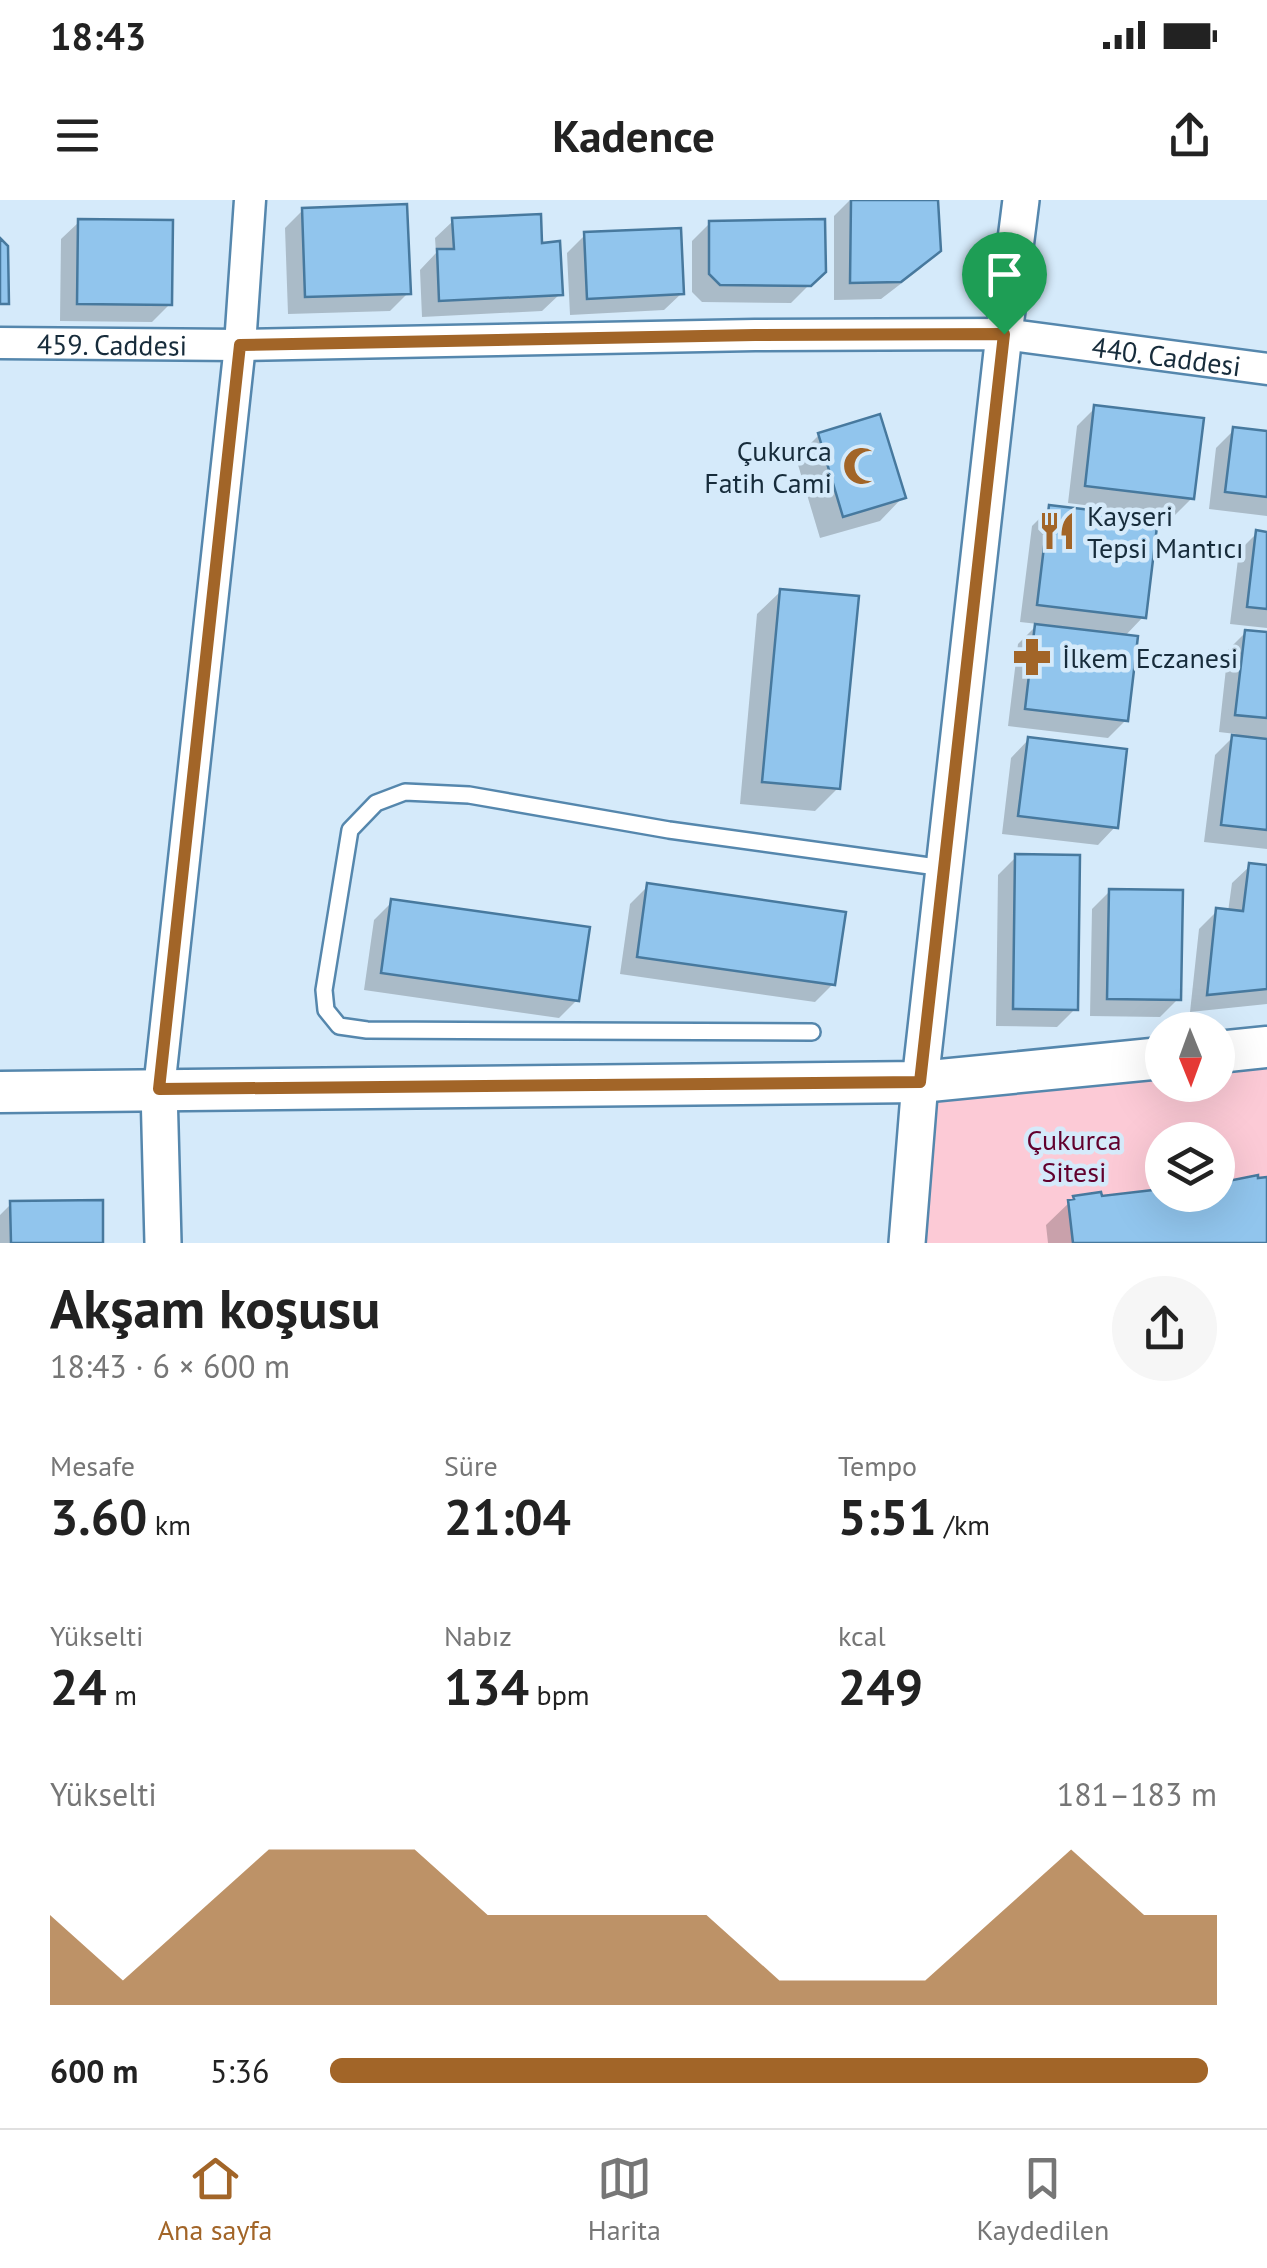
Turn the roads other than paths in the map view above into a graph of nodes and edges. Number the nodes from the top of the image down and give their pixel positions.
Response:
1 (250, 200) edge
2 (1021, 200) edge
3 (1004, 334) junction
4 (0, 343) edge
5 (240, 345) junction
6 (1267, 368) edge
7 (944, 868) junction
8 (812, 1032) dead end
9 (1267, 1047) edge
10 (1235, 1050) edge
11 (1145, 1060) edge
12 (920, 1082) junction
13 (159, 1089) junction
14 (0, 1092) edge
15 (163, 1243) edge
16 (907, 1243) edge

1 - 5 street
2 - 3 street
3 - 5 street, 459. Caddesi
3 - 6 street, 440. Caddesi
3 - 7 street
4 - 5 street, 459. Caddesi
5 - 13 street
7 - 8 lane
7 - 12 street
9 - 10 main road
11 - 12 main road
12 - 13 main road
12 - 16 street
13 - 14 main road
13 - 15 street

